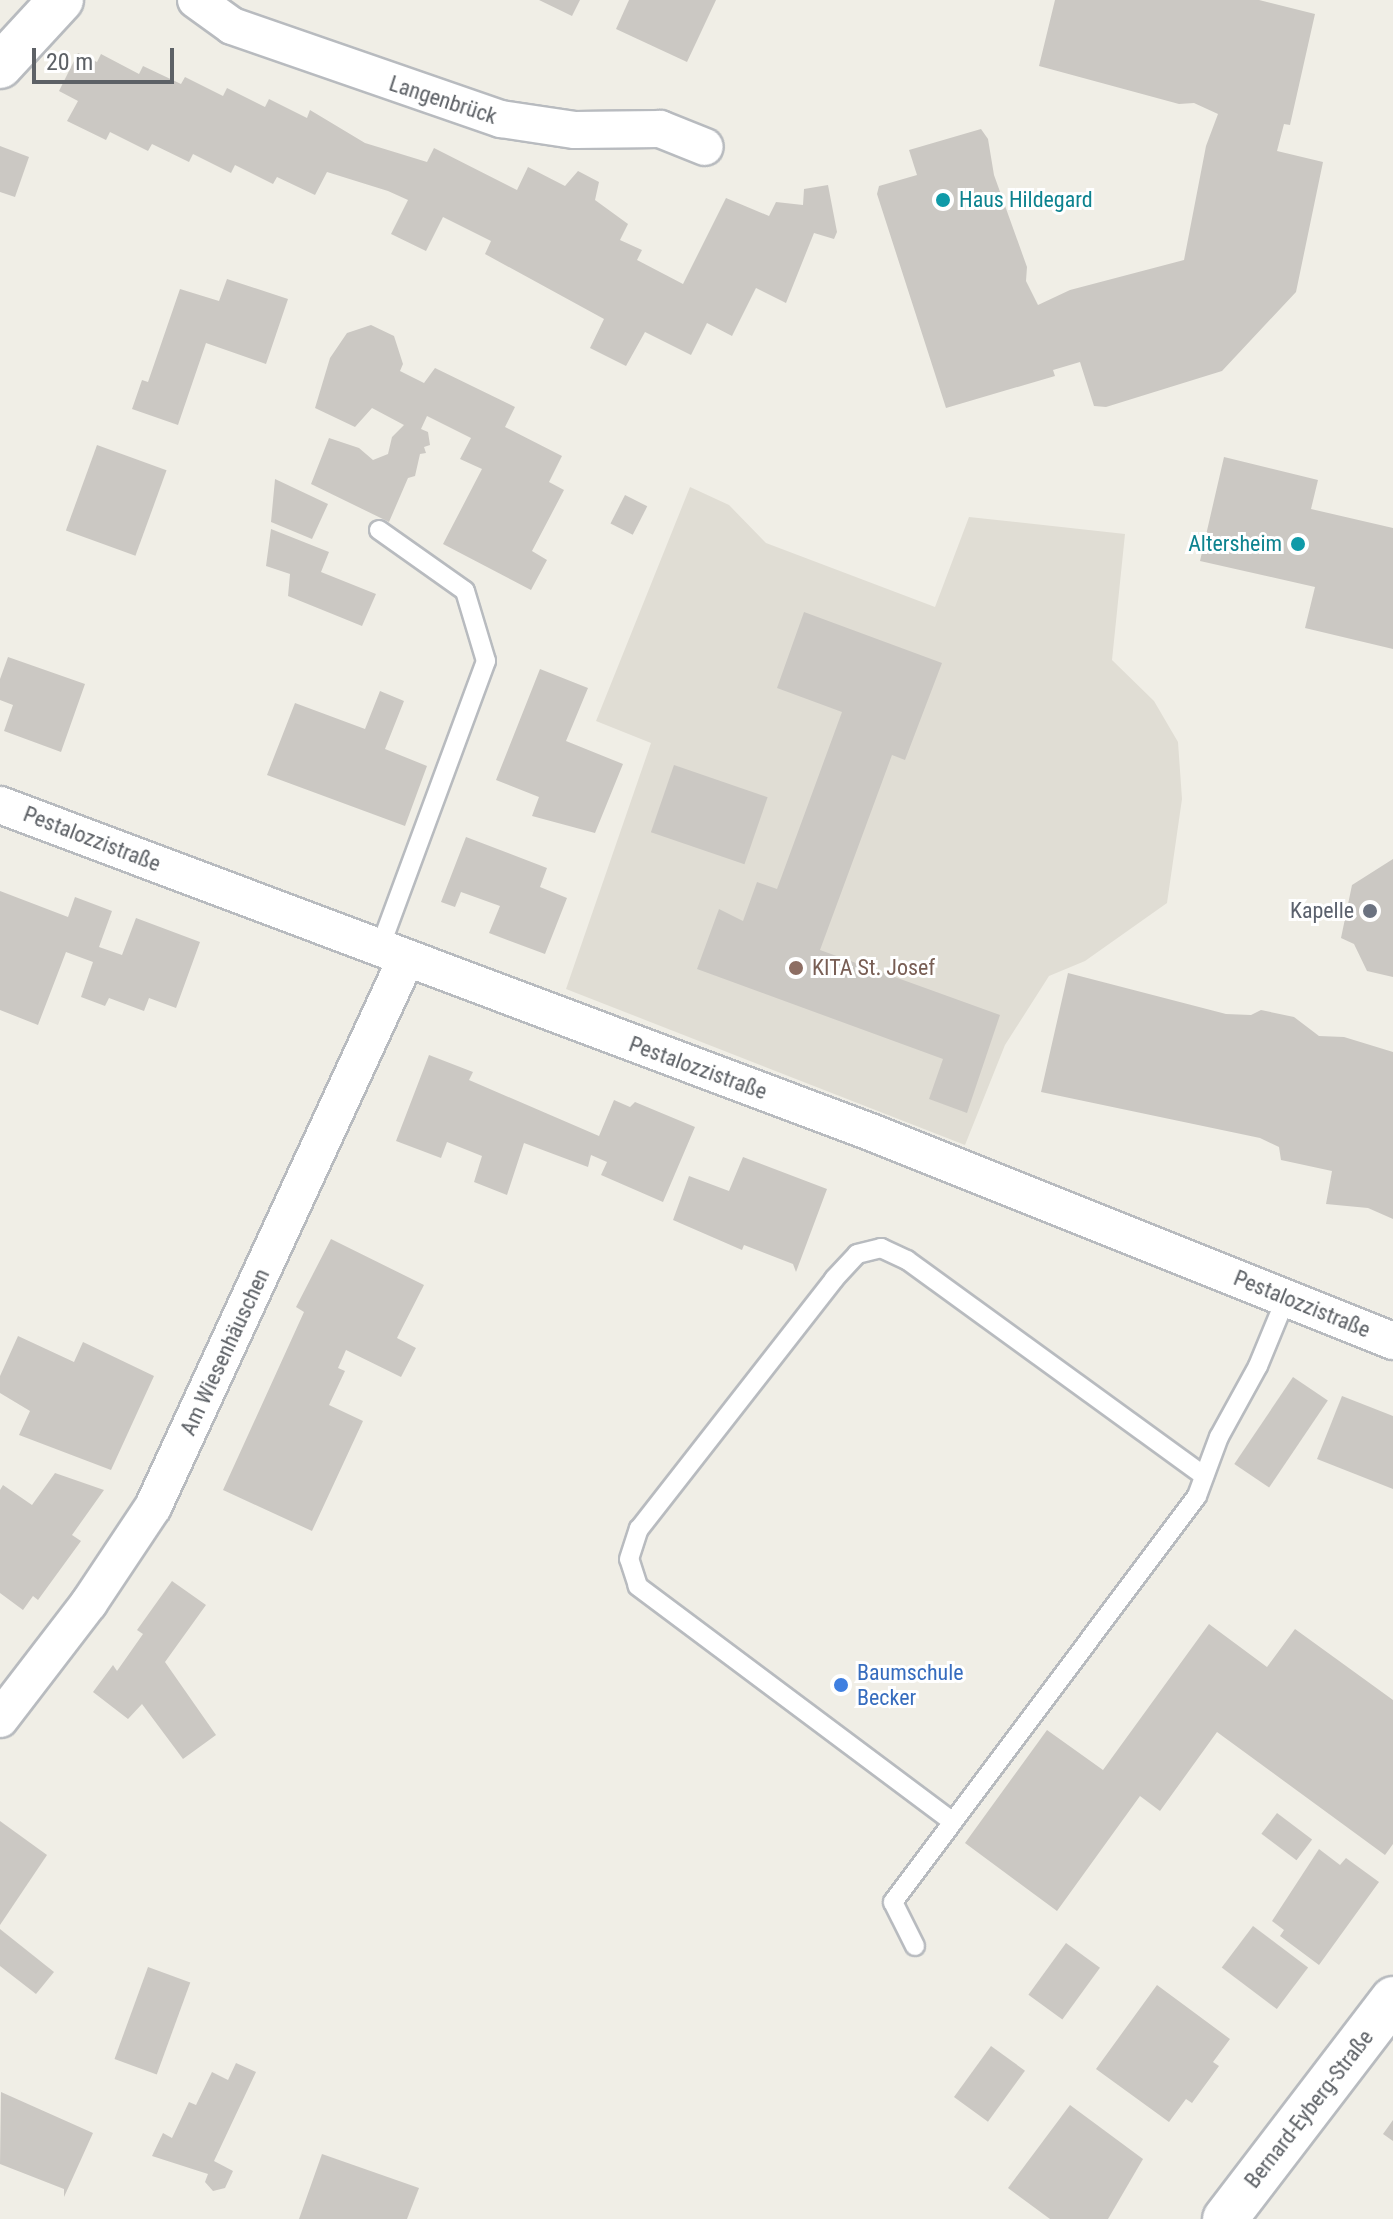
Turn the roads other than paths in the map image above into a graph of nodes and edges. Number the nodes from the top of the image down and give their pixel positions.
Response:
1 (61, 0) edge
2 (196, 0) edge
3 (0, 66) edge
4 (705, 147) dead end
5 (379, 530) dead end
6 (0, 805) edge
7 (393, 954) junction
8 (1286, 1298) junction
9 (1393, 1341) edge
10 (1204, 1476) junction
11 (0, 1719) edge
12 (953, 1822) junction
13 (915, 1946) dead end
14 (1393, 1999) edge
15 (1225, 2219) edge

1 - 3 street
2 - 4 street, Langenbrück
5 - 7 lane
6 - 7 street, Pestalozzistraße
7 - 8 street, Pestalozzistraße
7 - 11 street, Am Wiesenhäuschen
8 - 9 street, Pestalozzistraße
8 - 10 lane
10 - 12 lane
10 - 12 lane
12 - 13 lane
14 - 15 street, Bernard-Eyberg-Straße

